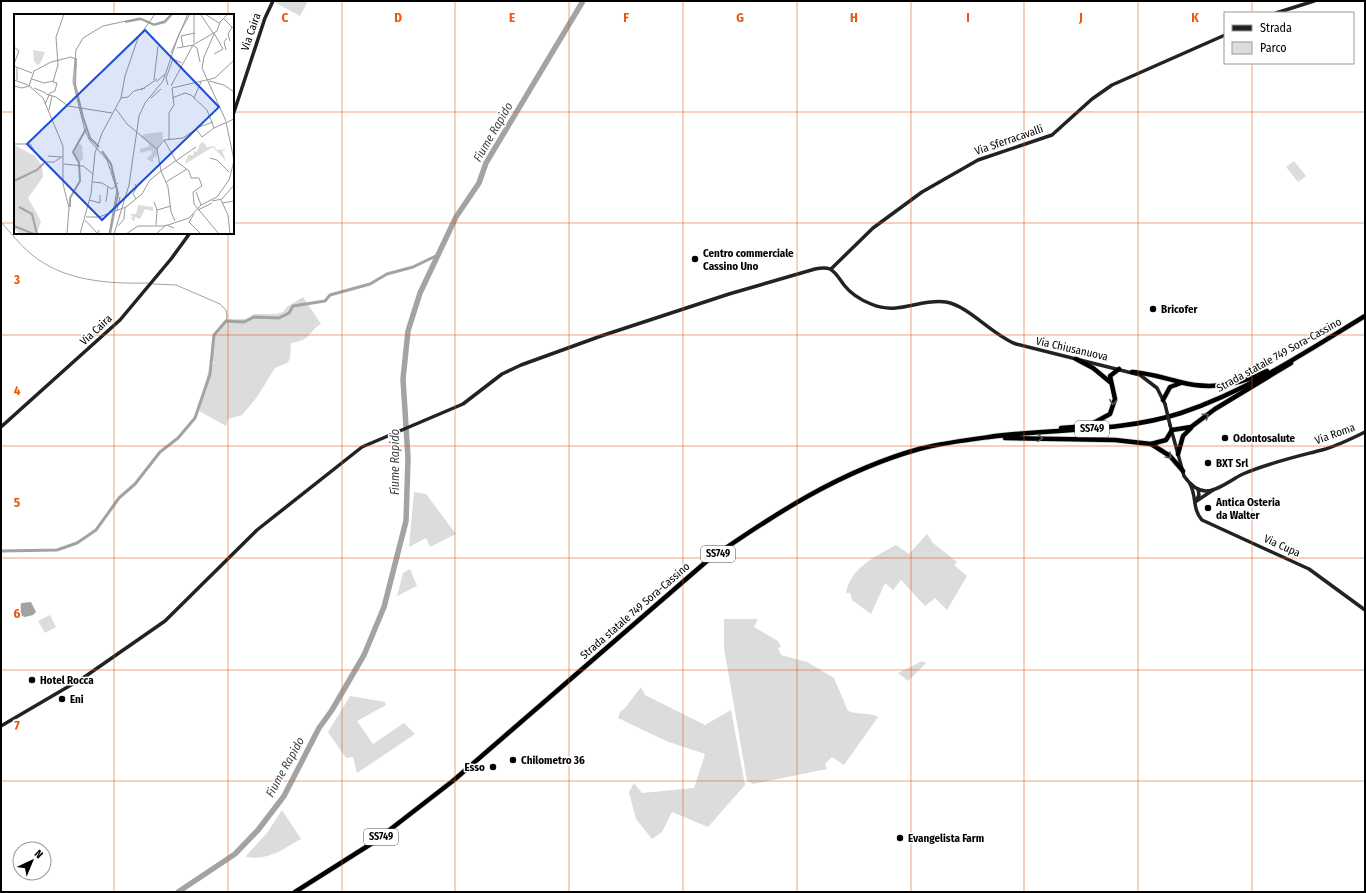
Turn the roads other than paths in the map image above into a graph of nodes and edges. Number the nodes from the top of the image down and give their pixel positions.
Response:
1 (273, 1) edge
2 (1314, 1) edge
3 (1279, 12) edge
4 (1224, 35) edge
5 (234, 112) edge
6 (189, 234) edge
7 (831, 270) junction
8 (1365, 316) edge
9 (1306, 351) junction
10 (1076, 359) junction
11 (1119, 369) junction
12 (1132, 372) junction
13 (1110, 382) junction
14 (1181, 382) junction
15 (1164, 402) junction
16 (1, 427) edge
17 (1191, 427) junction
18 (1171, 428) junction
19 (1365, 432) edge
20 (1014, 434) junction
21 (973, 439) junction
22 (1151, 444) junction
23 (1178, 454) junction
24 (1183, 471) junction
25 (1189, 483) junction
26 (1198, 489) junction
27 (1215, 489) junction
28 (1195, 502) junction
29 (1365, 610) edge
30 (1, 726) edge
31 (295, 892) edge

1 - 5 main road, Via Caira
2 - 3 main road
4 - 7 main road, Via Sferracavalli
6 - 16 main road, Via Caira
7 - 10 main road, Via Chiusanuova
7 - 30 main road
8 - 9 highway, Strada statale 749 Sora-Cassino / SS749
9 - 14 highway
17 -> 9 highway
9 - 20 highway, Strada statale 749 Sora-Cassino / SS749
10 - 11 main road, Via Chiusanuova
10 - 13 highway
11 - 12 main road, Via Chiusanuova
11 - 13 highway
12 - 14 highway
12 - 15 main road, Via Chiusanuova
13 -> 20 highway
14 - 15 highway
15 - 18 main road, Via Chiusanuova, bridge
17 - 18 highway
17 - 23 highway
18 - 22 highway
18 - 23 main road, Via Chiusanuova
19 - 27 main road, Via Roma
20 - 21 highway, Strada statale 749 Sora-Cassino / SS749
21 -> 22 highway
21 - 31 highway, Strada statale 749 Sora-Cassino / SS749
22 -> 24 highway
23 - 24 main road, Via Chiusanuova
24 - 25 main road, Via Cupa
25 - 26 main road
25 - 28 main road, Via Cupa
26 - 27 main road, Via Roma
26 - 28 main road
27 - 28 main road
28 - 29 main road, Via Cupa

